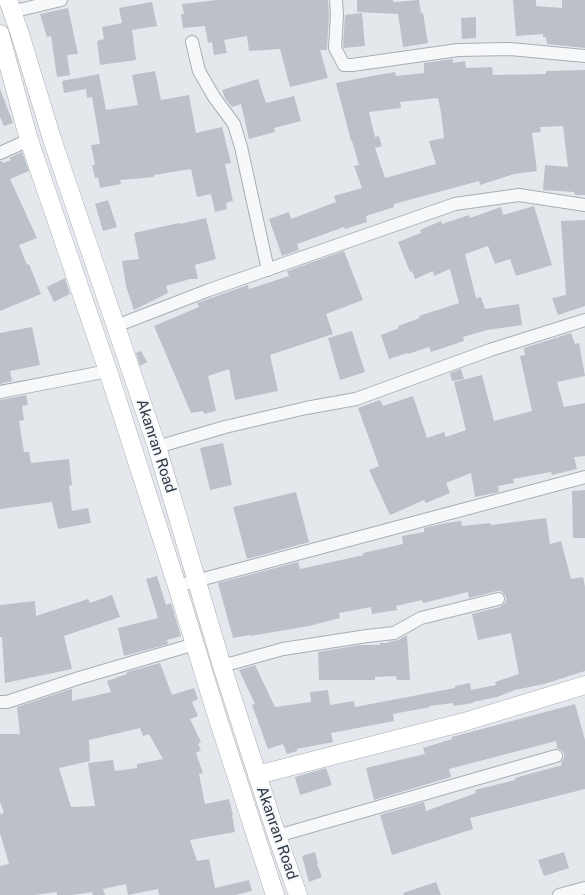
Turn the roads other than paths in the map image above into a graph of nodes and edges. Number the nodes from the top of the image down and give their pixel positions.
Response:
1 (61, 0) edge
2 (336, 0) edge
3 (10, 6) edge
4 (0, 34) edge
5 (192, 42) dead end
6 (585, 56) edge
7 (29, 140) junction
8 (0, 153) edge
9 (585, 205) edge
10 (268, 270) junction
11 (585, 320) edge
12 (116, 326) junction
13 (108, 371) junction
14 (0, 392) edge
15 (157, 447) junction
16 (585, 477) edge
17 (197, 581) junction
18 (177, 586) junction
19 (498, 599) dead end
20 (195, 644) junction
21 (222, 666) junction
22 (585, 685) edge
23 (0, 702) edge
24 (556, 756) dead end
25 (257, 775) junction
26 (277, 836) junction
27 (585, 888) edge
28 (275, 895) edge
29 (298, 895) edge
30 (559, 895) edge

1 - 3 street
2 - 6 street
3 - 12 main road, Akanran Road
4 - 7 main road, Akanran Road
5 - 10 street
7 - 8 street
7 - 13 main road, Akanran Road
9 - 10 street
10 - 12 street
11 - 15 street
12 - 15 main road, Akanran Road
13 - 14 street
13 - 18 main road, Akanran Road
15 - 17 main road, Akanran Road
16 - 17 street
17 - 18 street
17 - 21 main road, Akanran Road
18 - 20 main road, Akanran Road
19 - 21 street
20 - 23 street
20 - 28 main road, Akanran Road
21 - 25 main road, Akanran Road
22 - 25 main road
24 - 26 street
25 - 26 main road, Akanran Road
26 - 29 main road, Akanran Road
27 - 30 street

